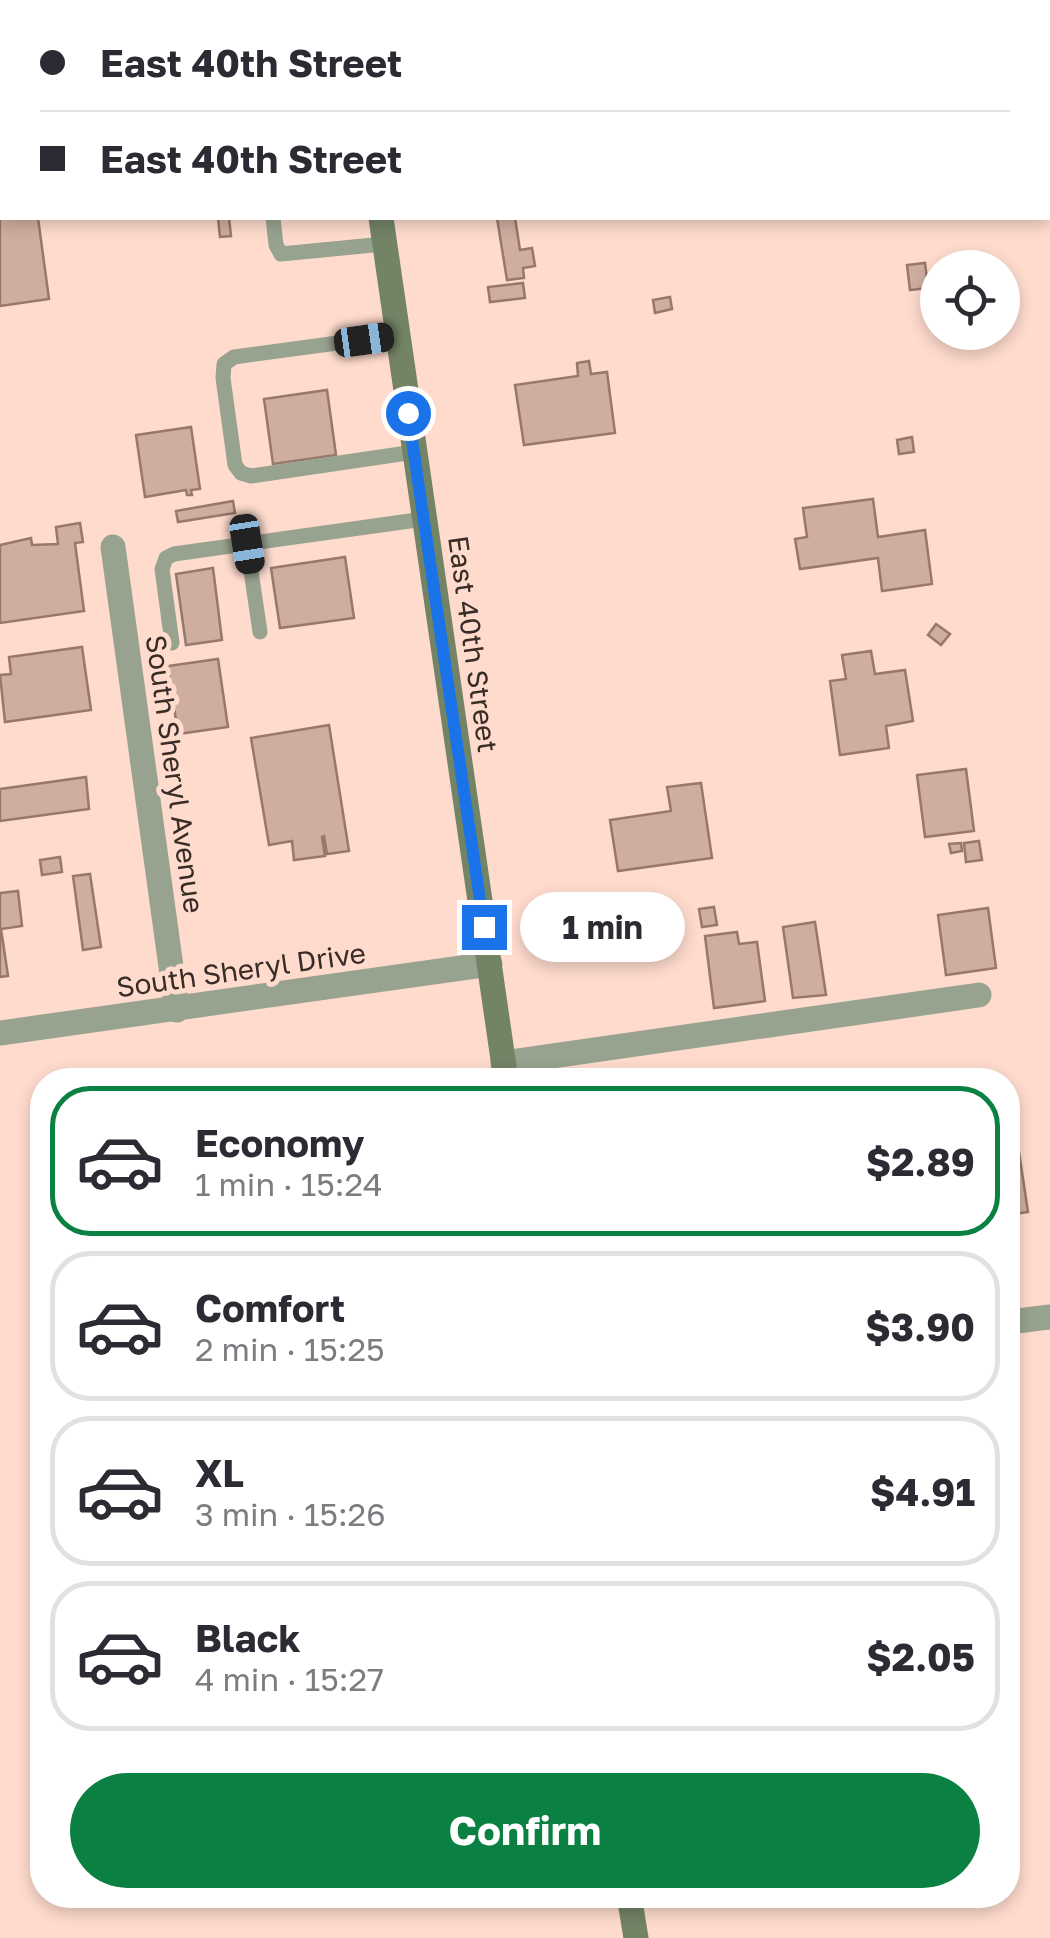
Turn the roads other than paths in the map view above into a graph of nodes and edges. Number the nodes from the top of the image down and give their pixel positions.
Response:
1 (272, 220) edge
2 (380, 220) edge
3 (384, 244) junction
4 (397, 335) junction
5 (414, 452) junction
6 (424, 519) junction
7 (247, 544) junction
8 (113, 547) dead end
9 (260, 632) dead end
10 (172, 643) dead end
11 (490, 964) junction
12 (979, 994) dead end
13 (177, 1010) junction
14 (0, 1033) edge
15 (504, 1068) edge
16 (529, 1068) edge
17 (1050, 1316) edge
18 (1020, 1320) edge
19 (631, 1908) edge
20 (636, 1938) edge

1 - 3 lane
2 - 3 main road, East 40th Street
3 - 4 main road, East 40th Street
4 - 5 main road, East 40th Street
4 - 5 lane
5 - 6 main road, East 40th Street
6 - 7 lane
6 - 11 main road, East 40th Street
7 - 9 lane
7 - 10 lane
8 - 13 street, South Sheryl Avenue
11 - 13 street, South Sheryl Drive
11 - 15 main road, East 40th Street
12 - 16 street
13 - 14 street, South Sheryl Drive
17 - 18 street
19 - 20 main road

